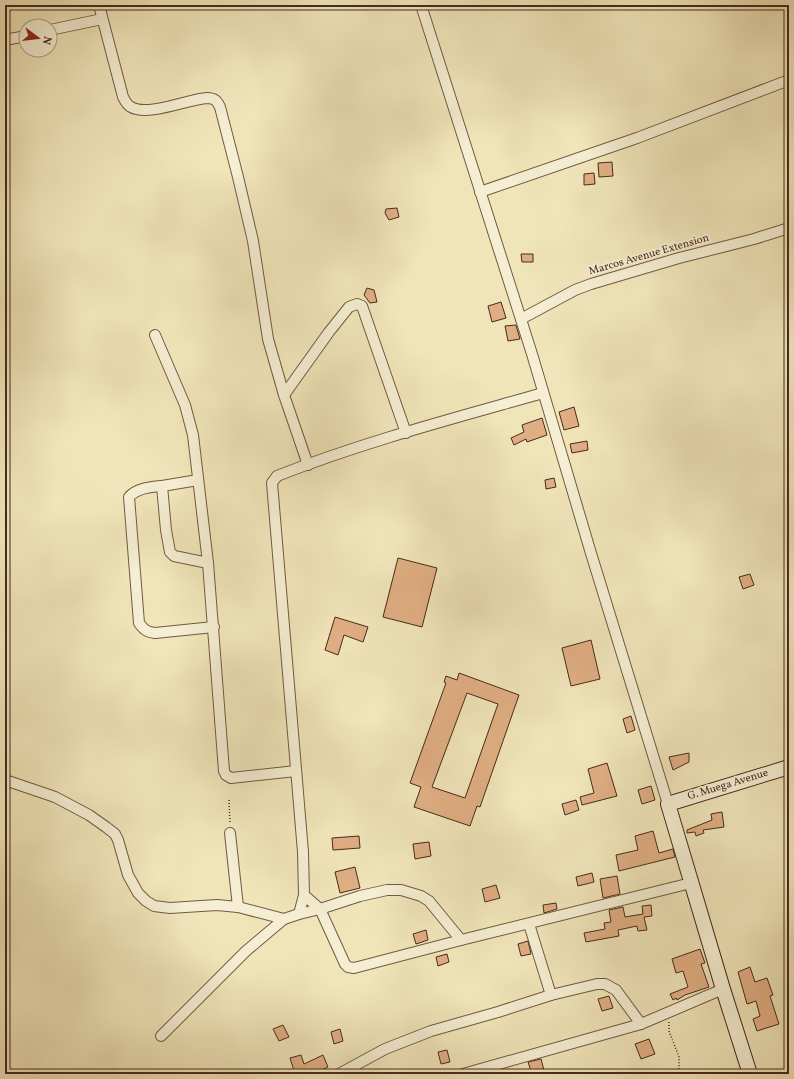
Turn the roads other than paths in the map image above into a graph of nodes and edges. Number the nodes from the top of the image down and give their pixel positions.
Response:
1 (99, 5) edge
2 (421, 5) edge
3 (102, 19) junction
4 (58, 28) edge
5 (18, 38) edge
6 (5, 40) edge
7 (789, 80) edge
8 (480, 192) junction
9 (789, 228) edge
10 (521, 319) junction
11 (155, 335) dead end
12 (543, 393) junction
13 (284, 395) junction
14 (406, 432) junction
15 (308, 465) junction
16 (198, 480) junction
17 (162, 486) junction
18 (208, 562) junction
19 (214, 626) junction
20 (789, 767) edge
21 (296, 771) junction
22 (5, 780) edge
23 (668, 804) junction
24 (230, 833) road end
25 (692, 883) junction
26 (304, 895) junction
27 (238, 907) junction
28 (320, 910) junction
29 (299, 914) junction
30 (284, 919) junction
31 (529, 924) junction
32 (461, 940) junction
33 (723, 990) junction
34 (551, 995) junction
35 (641, 1024) junction
36 (162, 1036) dead end
37 (339, 1074) edge
38 (463, 1074) edge
39 (750, 1074) edge

1 - 3 street
2 - 8 street
3 - 4 street
3 - 13 street
5 - 6 street
7 - 8 street
8 - 10 street
9 - 10 street, Marcos Avenue Extension
10 - 12 street
11 - 16 street
12 - 14 street
12 - 23 street
13 - 14 street
13 - 15 street
14 - 15 street
15 - 21 street
16 - 17 street
16 - 18 street
17 - 18 street
17 - 19 street
18 - 19 street
19 - 21 street
20 - 23 street, G. Muega Avenue
21 - 26 street
22 - 27 street
23 - 25 street
24 - 27 street
25 - 31 street
25 - 33 street
26 - 28 street
26 - 29 street
27 - 30 street
28 - 29 street
28 - 32 street
28 - 32 street
29 - 30 street
30 - 36 street
31 - 32 street
31 - 34 street
33 - 35 street
33 - 39 street
34 - 35 street
34 - 37 street
35 - 38 street

